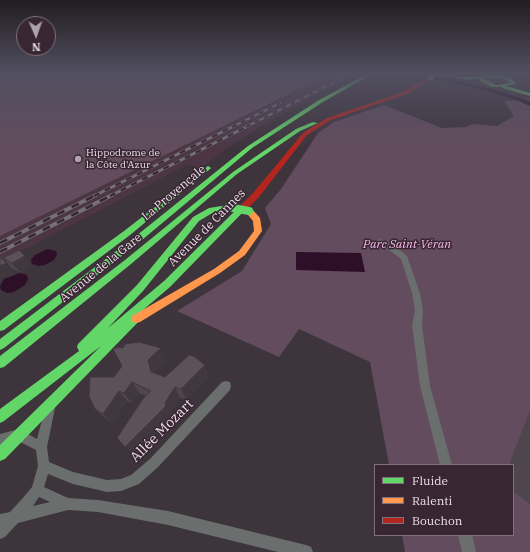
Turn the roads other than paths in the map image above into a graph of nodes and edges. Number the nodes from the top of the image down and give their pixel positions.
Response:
1 (315, 99) edge
2 (332, 99) edge
3 (382, 99) edge
4 (388, 99) edge
5 (316, 123) junction
6 (379, 242) dead end
7 (167, 284) junction
8 (136, 319) junction
9 (0, 327) edge
10 (0, 345) edge
11 (82, 347) junction
12 (0, 363) edge
13 (226, 386) dead end
14 (54, 400) junction
15 (0, 409) edge
16 (0, 417) edge
17 (19, 435) junction
18 (0, 440) edge
19 (41, 447) junction
20 (0, 454) edge
21 (446, 464) edge
22 (44, 466) junction
23 (37, 490) junction
24 (68, 504) junction
25 (16, 516) junction
26 (0, 521) edge
27 (0, 532) edge
28 (465, 536) edge
29 (306, 552) edge
30 (469, 552) edge

1 - 9 main road, La Provençale
2 - 10 main road, La Provençale
3 - 5 main road, Avenue de Cannes
4 - 7 main road, Avenue de Cannes
5 - 11 main road, Avenue de Cannes
5 - 12 main road, Avenue de la Gare
6 - 21 street
7 - 8 main road
7 - 16 main road, Avenue de Cannes
8 - 11 main road, bridge
8 - 14 main road
11 - 15 main road, Avenue de Cannes
13 - 22 street, Allée Mozart
14 - 17 main road
14 - 19 street
17 - 18 street
17 - 19 street
17 - 20 main road
19 - 22 street
22 - 23 street
23 - 24 street
23 - 25 street
24 - 25 street
24 - 29 street
25 - 26 street
25 - 27 street
28 - 30 street

